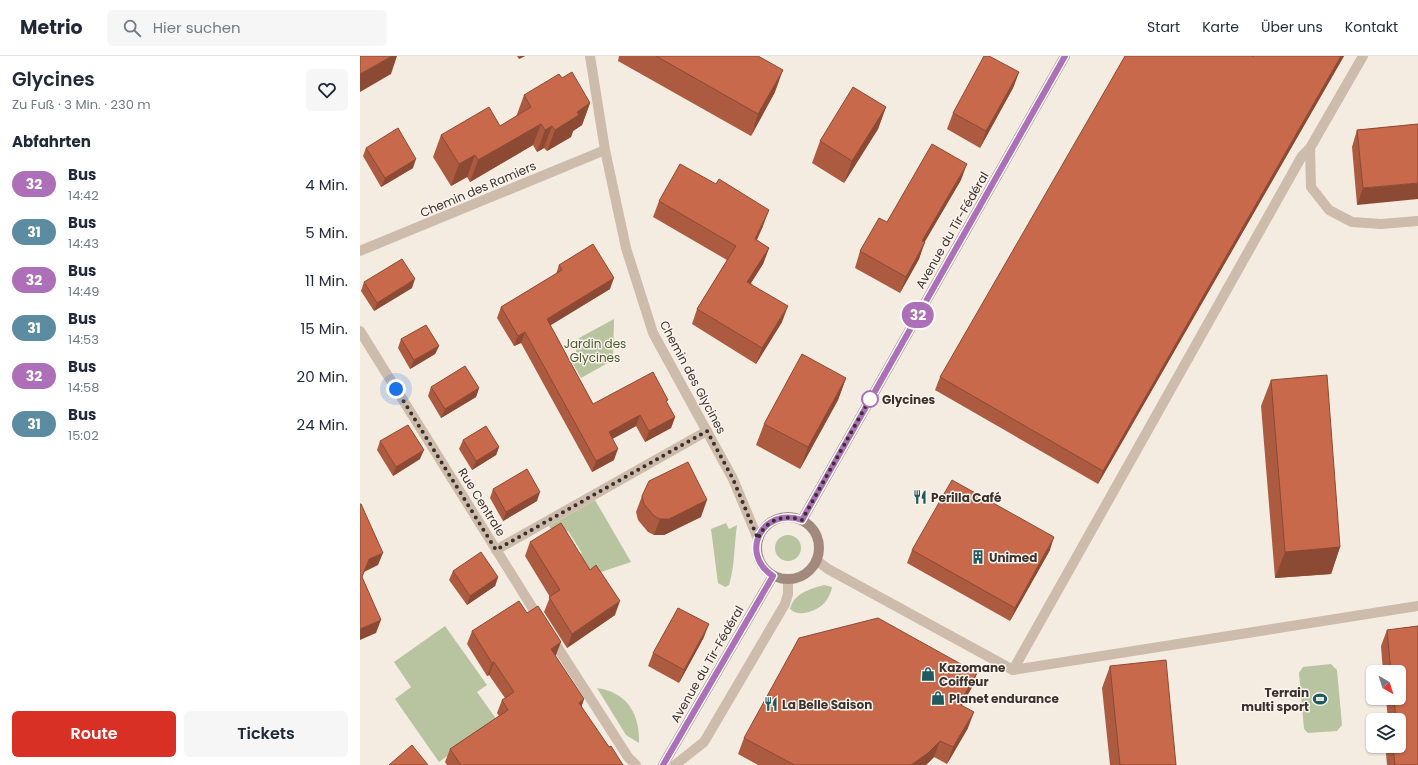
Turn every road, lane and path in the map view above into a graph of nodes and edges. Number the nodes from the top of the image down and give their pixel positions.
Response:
1 (590, 56) edge
2 (1065, 56) edge
3 (1363, 56) edge
4 (1310, 148) junction
5 (605, 150) junction
6 (1418, 221) edge
7 (360, 252) edge
8 (360, 332) edge
9 (707, 431) junction
10 (802, 520) junction
11 (758, 539) junction
12 (496, 550) junction
13 (816, 560) junction
14 (773, 576) junction
15 (788, 579) junction
16 (1418, 606) edge
17 (1014, 670) junction
18 (636, 765) edge
19 (663, 765) edge
20 (675, 765) edge

1 - 5 street, Chemin des Glycines
2 - 10 street, Avenue du Tir-Fédéral
3 - 4 street
4 - 6 street
4 - 17 street
5 - 7 street, Chemin des Ramiers
5 - 9 street, Chemin des Glycines
8 - 12 street, Rue Centrale
9 - 11 street, Chemin des Glycines
9 - 12 street
10 - 11 street
10 - 13 street
11 - 14 street
12 - 18 street, Rue Centrale
13 - 15 street
13 - 17 street
14 - 15 street
14 - 19 street, Avenue du Tir-Fédéral
15 - 20 street
16 - 17 street

